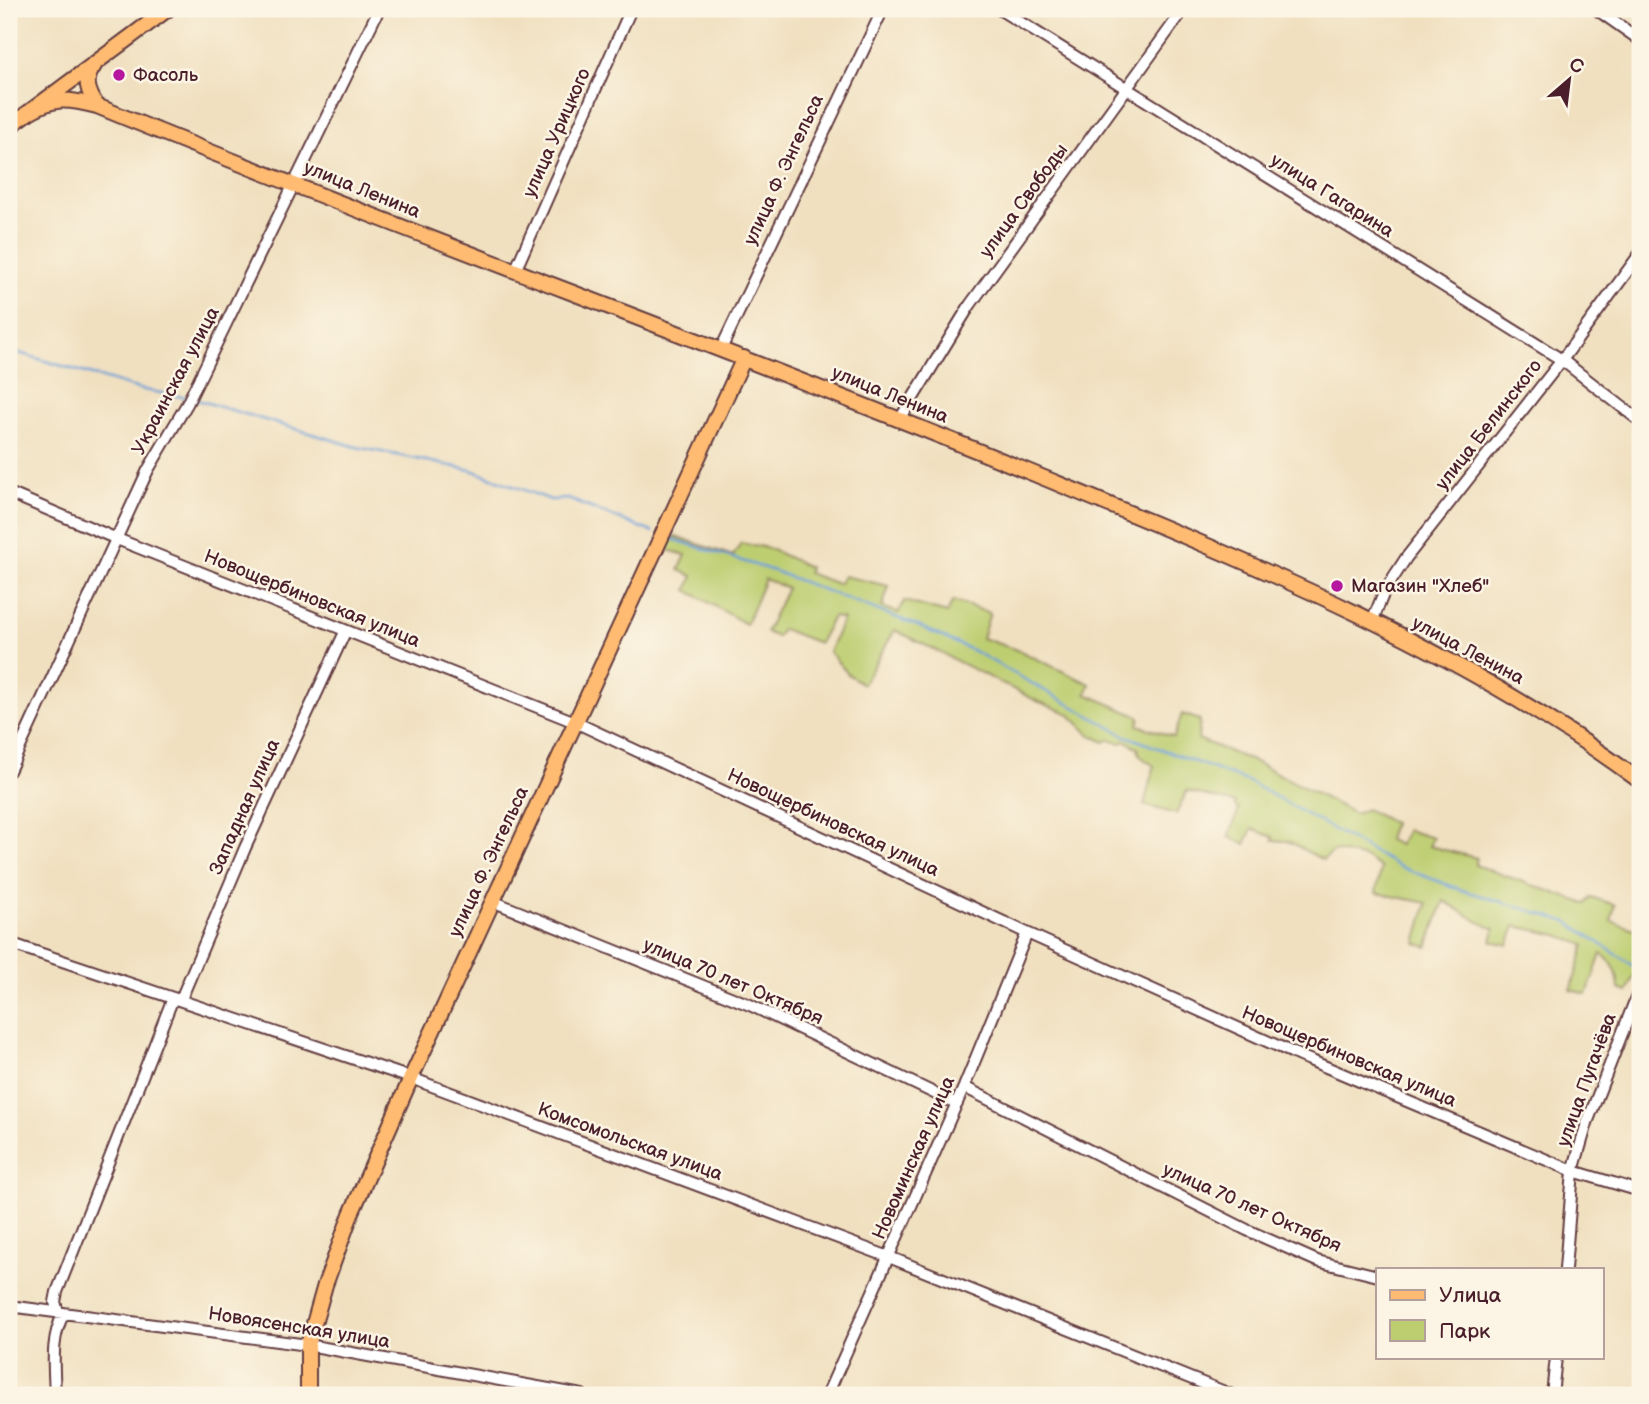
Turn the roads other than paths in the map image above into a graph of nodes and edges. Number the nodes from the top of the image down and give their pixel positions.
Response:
1 (168, 9) edge
2 (379, 9) edge
3 (631, 9) edge
4 (883, 9) edge
5 (999, 9) edge
6 (1184, 9) edge
7 (1596, 9) edge
8 (1640, 40) edge
9 (102, 59) junction
10 (68, 84) junction
11 (1127, 88) junction
12 (97, 106) junction
13 (26, 114) junction
14 (9, 127) edge
15 (295, 184) junction
16 (1640, 254) edge
17 (515, 271) junction
18 (721, 349) junction
19 (744, 358) junction
20 (1562, 360) junction
21 (900, 419) junction
22 (1640, 421) edge
23 (9, 493) edge
24 (117, 539) junction
25 (1372, 622) junction
26 (345, 632) junction
27 (575, 723) junction
28 (9, 771) edge
29 (1640, 782) edge
30 (492, 901) junction
31 (1027, 933) junction
32 (9, 943) edge
33 (1640, 988) edge
34 (177, 998) junction
35 (411, 1078) junction
36 (964, 1087) junction
37 (957, 1104) junction
38 (1573, 1171) junction
39 (1640, 1191) edge
40 (889, 1257) junction
41 (1565, 1268) edge
42 (1376, 1276) edge
43 (9, 1306) edge
44 (61, 1312) junction
45 (308, 1345) junction
46 (1556, 1358) edge
47 (55, 1395) edge
48 (308, 1395) edge
49 (582, 1395) edge
50 (827, 1395) edge
51 (1232, 1395) edge
52 (1552, 1395) edge

1 - 9 main road
2 - 15 street, Украинская улица
3 - 17 street, улица Урицкого
4 - 18 street, улица Ф. Энгельса
5 - 11 street, улица Гагарина
6 - 11 street, улица Свободы
7 - 8 street
9 - 10 main road
9 - 12 main road
10 - 12 main road
10 - 13 main road
11 - 20 street, улица Гагарина
11 - 21 street, улица Свободы
12 - 13 main road
12 - 15 main road, улица Ленина
13 - 14 main road
15 - 17 main road, улица Ленина
15 - 24 street, Украинская улица
16 - 20 street, улица Белинского
17 - 18 main road, улица Ленина
18 - 19 main road, улица Ленина
19 - 21 main road, улица Ленина
19 - 27 main road, улица Ф. Энгельса
20 - 22 street, улица Гагарина
20 - 25 street, улица Белинского
21 - 25 main road, улица Ленина
23 - 24 street, Новощербиновская улица
24 - 26 street, Новощербиновская улица
24 - 28 street, Украинская улица
25 - 29 main road, улица Ленина
26 - 27 street, Новощербиновская улица
26 - 34 street, Западная улица
27 - 30 main road, улица Ф. Энгельса
27 - 31 street, Новощербиновская улица
30 - 35 main road, улица Ф. Энгельса
30 - 37 street, улица 70 лет Октября
31 - 36 street, Новоминская улица
31 - 38 street, Новощербиновская улица
32 - 34 street, Комсомольская улица
33 - 38 street, улица Пугачёва
34 - 35 street, Комсомольская улица
34 - 44 street, Западная улица
35 - 40 street, Комсомольская улица
35 - 45 main road, улица Ф. Энгельса
36 - 37 street, Новоминская улица
36 - 42 street, улица 70 лет Октября
37 - 40 street, Новоминская улица
38 - 39 street, Новощербиновская улица
38 - 41 street, улица Пугачёва
40 - 50 street, Новоминская улица
40 - 51 street, Комсомольская улица
43 - 44 street, Новоясенская улица
44 - 45 street, Новоясенская улица
44 - 47 street, Западная улица
45 - 48 main road, улица Ф. Энгельса
45 - 49 street, Новоясенская улица
46 - 52 street

